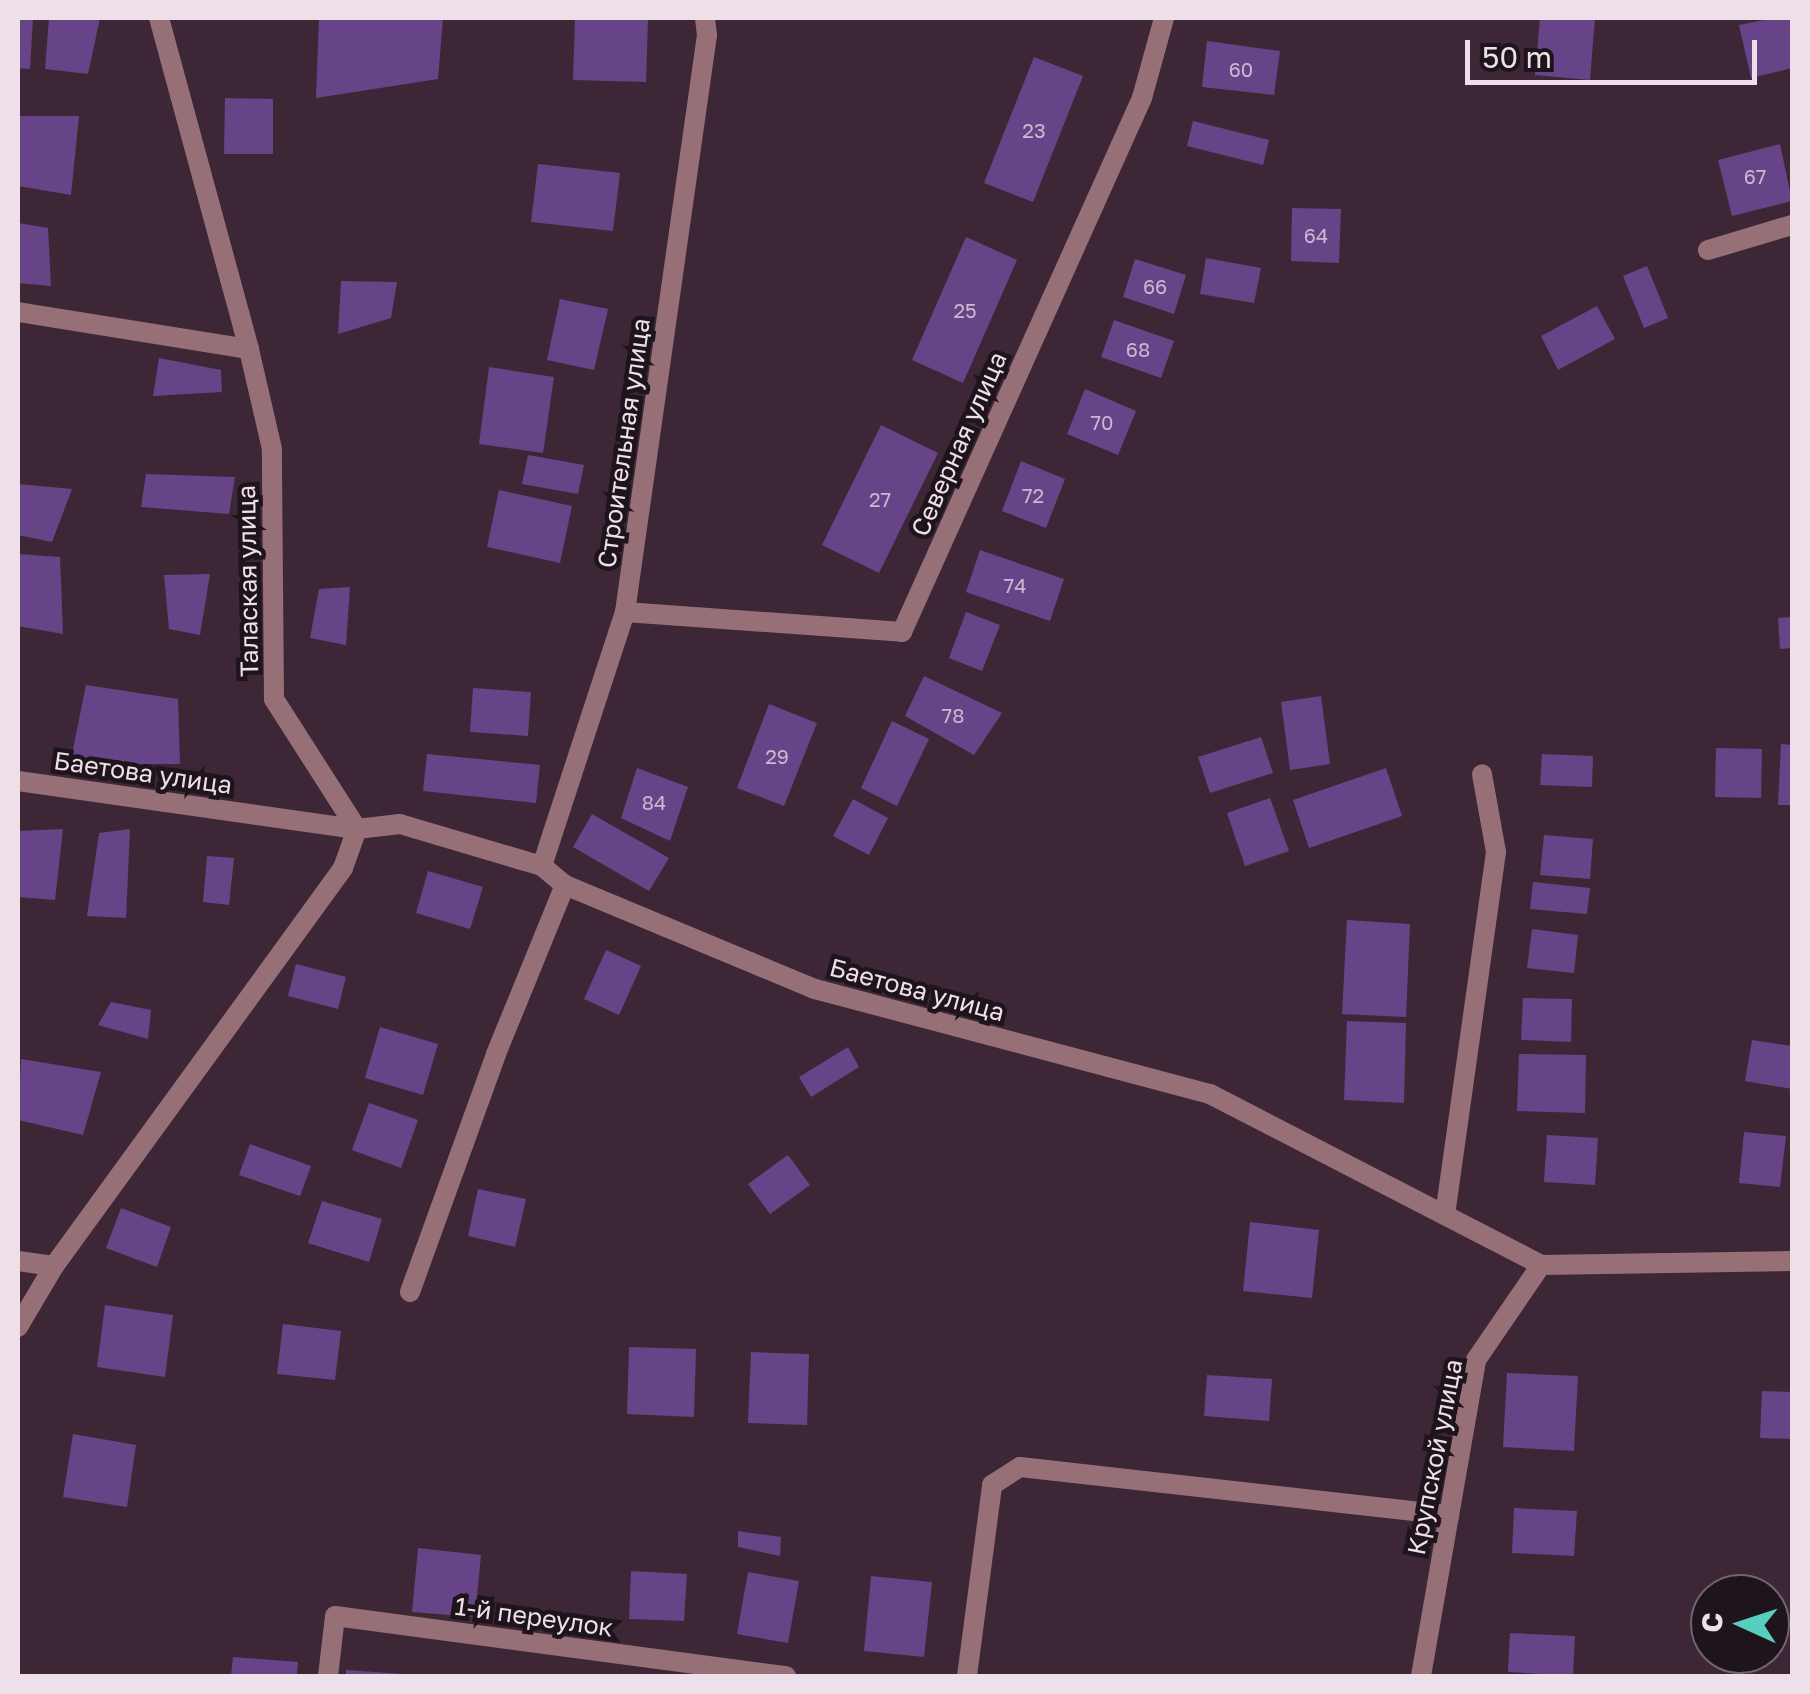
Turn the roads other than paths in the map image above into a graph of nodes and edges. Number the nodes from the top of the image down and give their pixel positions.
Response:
1 (160, 18) edge
2 (704, 18) edge
3 (1164, 18) edge
4 (1792, 225) edge
5 (1708, 250) dead end
6 (18, 312) edge
7 (250, 348) junction
8 (625, 612) junction
9 (1482, 774) dead end
10 (18, 780) edge
11 (357, 829) junction
12 (542, 866) junction
13 (565, 885) junction
14 (1445, 1215) junction
15 (18, 1260) edge
16 (1792, 1262) edge
17 (1542, 1265) junction
18 (54, 1266) junction
19 (410, 1292) dead end
20 (18, 1327) edge
21 (1449, 1515) junction
22 (328, 1676) edge
23 (786, 1676) edge
24 (967, 1676) edge
25 (1421, 1676) edge

1 - 7 street, Талаская улица
2 - 8 street, Строительная улица
3 - 8 street, Северная улица
4 - 5 street
6 - 7 street
7 - 11 street, Талаская улица
8 - 12 street, Строительная улица
9 - 14 street
10 - 11 street, Баетова улица
11 - 12 street, Баетова улица
11 - 18 street
12 - 13 street, Баетова улица
13 - 14 street, Баетова улица
13 - 19 street
14 - 17 street, Баетова улица
15 - 18 street
16 - 17 street, Баетова улица
17 - 21 street, Крупской улица
18 - 20 street
21 - 24 street
21 - 25 street, Крупской улица
22 - 23 street, 1-й переулок

